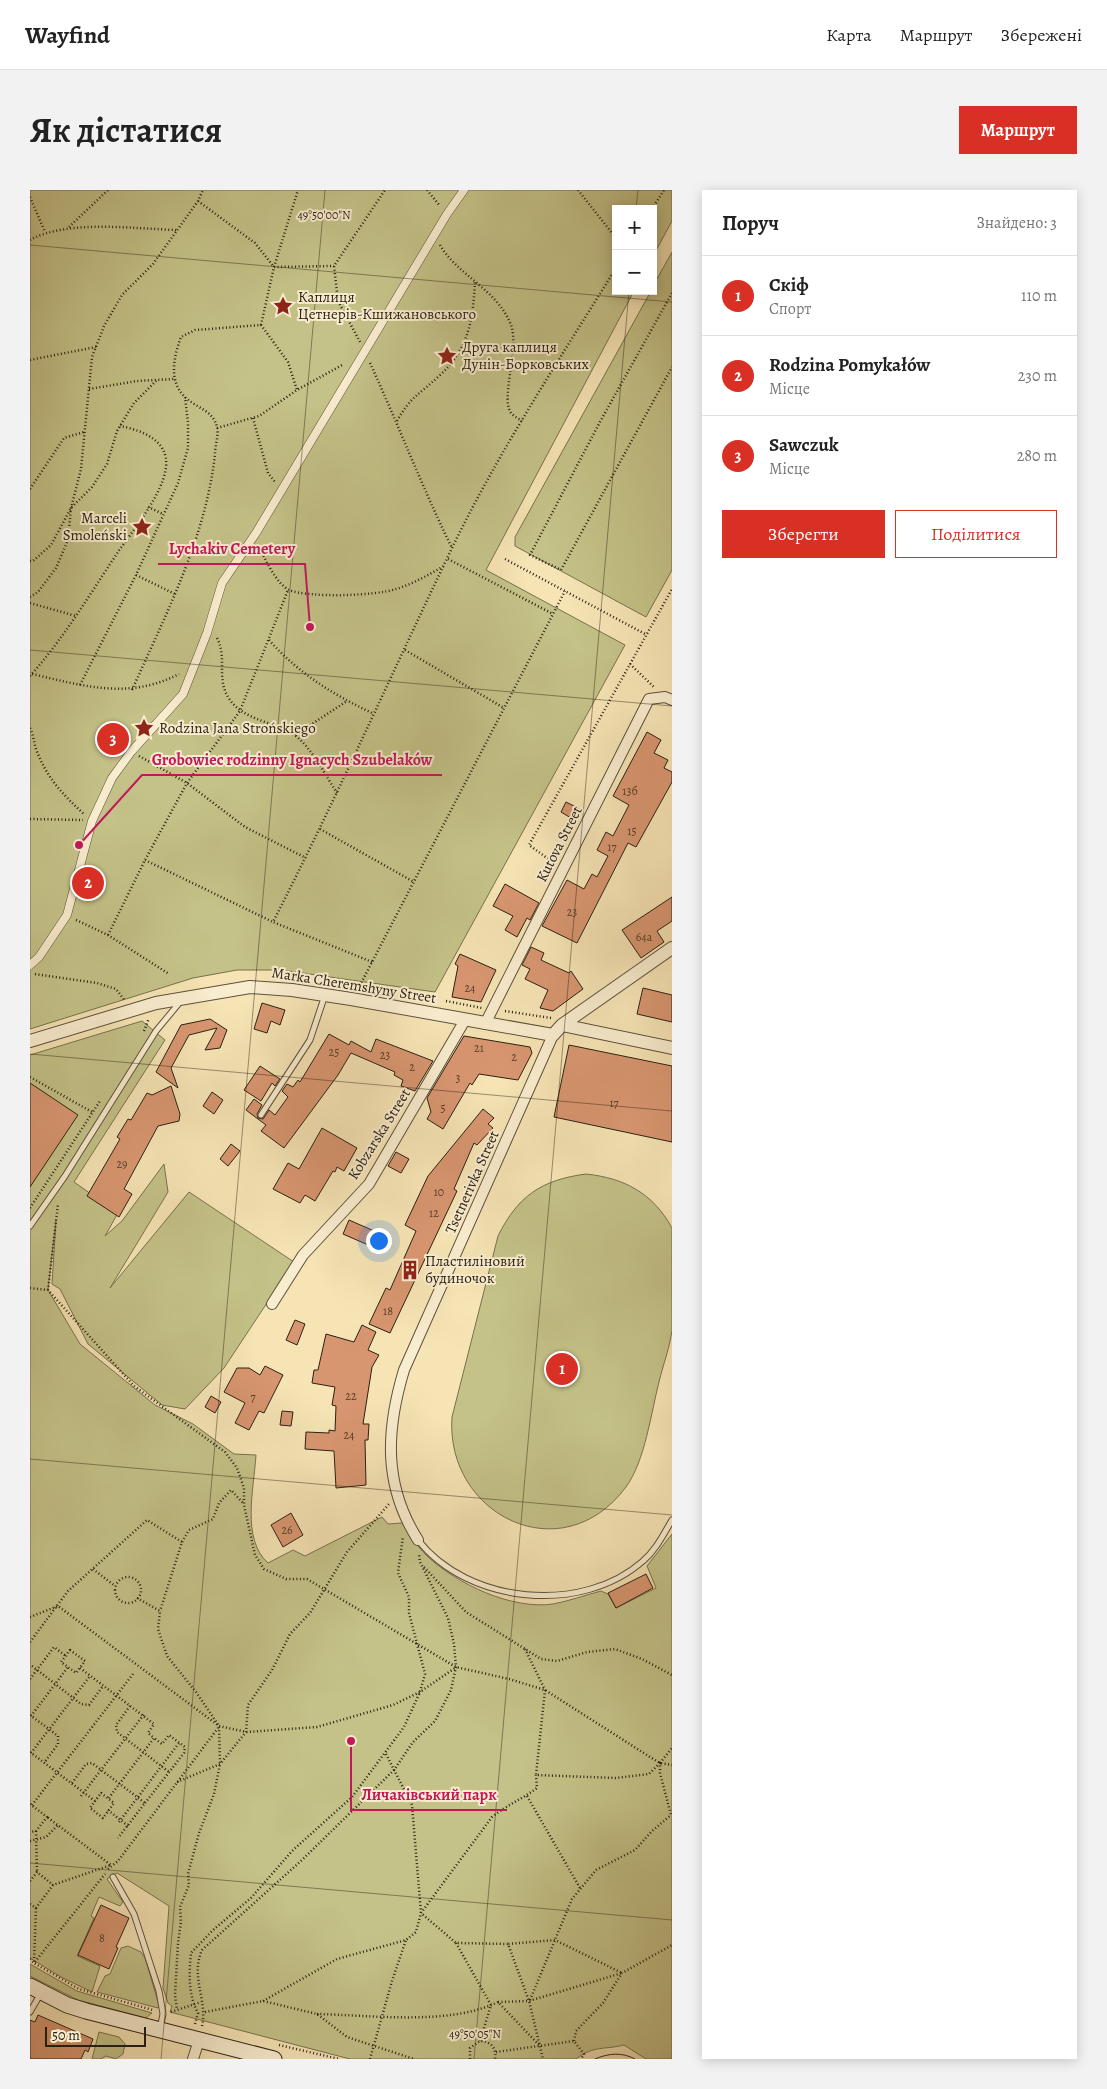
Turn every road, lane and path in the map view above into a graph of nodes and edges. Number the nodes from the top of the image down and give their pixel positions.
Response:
1 (108, 190) edge
2 (203, 190) edge
3 (298, 190) edge
4 (385, 190) edge
5 (427, 190) edge
6 (464, 190) edge
7 (578, 190) edge
8 (664, 190) edge
9 (30, 197) edge
10 (198, 201) junction
11 (655, 205) edge
12 (446, 214) junction
13 (69, 227) junction
14 (178, 230) junction
15 (45, 232) junction
16 (612, 233) edge
17 (435, 237) junction
18 (30, 240) edge
19 (334, 266) junction
20 (274, 267) junction
21 (612, 275) edge
22 (475, 281) junction
23 (672, 293) edge
24 (261, 325) junction
25 (96, 347) junction
26 (365, 352) junction
27 (30, 360) edge
28 (672, 367) edge
29 (174, 379) junction
30 (157, 380) junction
31 (88, 389) junction
32 (297, 390) junction
33 (185, 397) junction
34 (253, 418) junction
35 (522, 421) junction
36 (397, 422) junction
37 (120, 426) junction
38 (217, 428) junction
39 (84, 432) junction
40 (30, 489) edge
41 (282, 490) junction
42 (70, 508) junction
43 (148, 508) junction
44 (163, 514) junction
45 (256, 533) junction
46 (452, 548) junction
47 (448, 559) junction
48 (505, 559) dead end
49 (30, 561) edge
50 (444, 565) junction
51 (136, 575) junction
52 (672, 589) edge
53 (288, 590) junction
54 (565, 591) junction
55 (175, 594) junction
56 (30, 597) edge
57 (30, 603) edge
58 (553, 614) junction
59 (76, 616) junction
60 (207, 633) junction
61 (647, 635) junction
62 (269, 640) junction
63 (406, 650) junction
64 (630, 664) junction
65 (194, 667) junction
66 (31, 674) edge
67 (80, 685) junction
68 (132, 690) junction
69 (668, 698) edge
70 (346, 701) junction
71 (504, 708) junction
72 (240, 711) junction
73 (374, 714) junction
74 (30, 728) edge
75 (295, 735) junction
76 (131, 752) junction
77 (187, 783) junction
78 (337, 793) junction
79 (30, 819) edge
80 (92, 821) junction
81 (320, 829) junction
82 (306, 858) junction
83 (145, 860) junction
84 (563, 870) junction
85 (414, 882) junction
86 (67, 916) junction
87 (273, 922) junction
88 (108, 935) junction
89 (672, 948) edge
90 (372, 962) junction
91 (30, 965) edge
92 (30, 974) edge
93 (169, 974) dead end
94 (359, 987) junction
95 (368, 989) dead end
96 (325, 995) junction
97 (186, 997) junction
98 (351, 999) junction
99 (444, 1001) dead end
100 (492, 1009) junction
101 (131, 1010) junction
102 (150, 1014) dead end
103 (464, 1020) junction
104 (560, 1022) junction
105 (485, 1024) junction
106 (553, 1035) junction
107 (142, 1038) dead end
108 (30, 1041) edge
109 (672, 1048) edge
110 (30, 1077) edge
111 (261, 1115) dead end
112 (63, 1198) dead end
113 (30, 1208) edge
114 (30, 1226) edge
115 (30, 1288) edge
116 (48, 1290) junction
117 (272, 1304) dead end
118 (396, 1495) junction
119 (244, 1505) junction
120 (672, 1520) edge
121 (407, 1522) junction
122 (418, 1540) junction
123 (182, 1542) junction
124 (420, 1562) junction
125 (93, 1569) junction
126 (115, 1586) junction
127 (323, 1589) junction
128 (137, 1598) junction
129 (58, 1606) junction
130 (160, 1611) junction
131 (30, 1616) edge
132 (30, 1642) edge
133 (416, 1642) junction
134 (525, 1649) junction
135 (66, 1656) junction
136 (32, 1666) dead end
137 (68, 1667) junction
138 (456, 1667) junction
139 (80, 1668) junction
140 (37, 1670) junction
141 (133, 1674) dead end
142 (672, 1675) edge
143 (90, 1676) junction
144 (30, 1679) edge
145 (55, 1684) junction
146 (103, 1686) junction
147 (545, 1690) junction
148 (420, 1692) junction
149 (116, 1696) junction
150 (73, 1698) junction
151 (130, 1706) junction
152 (144, 1714) junction
153 (30, 1716) edge
154 (218, 1726) junction
155 (49, 1730) junction
156 (246, 1732) junction
157 (125, 1738) junction
158 (154, 1738) junction
159 (179, 1743) junction
160 (672, 1748) edge
161 (31, 1752) edge
162 (143, 1752) junction
163 (386, 1754) junction
164 (44, 1762) junction
165 (660, 1762) junction
166 (220, 1764) junction
167 (672, 1765) edge
168 (161, 1766) junction
169 (101, 1770) junction
170 (394, 1770) junction
171 (169, 1772) junction
172 (57, 1773) junction
173 (536, 1774) junction
174 (177, 1782) junction
175 (72, 1783) junction
176 (120, 1783) junction
177 (84, 1792) junction
178 (81, 1796) dead end
179 (527, 1796) junction
180 (137, 1797) junction
181 (108, 1799) junction
182 (95, 1801) junction
183 (145, 1803) junction
184 (31, 1804) edge
185 (108, 1810) junction
186 (671, 1816) edge
187 (47, 1817) junction
188 (119, 1821) junction
189 (58, 1825) junction
190 (128, 1826) junction
191 (36, 1831) junction
192 (30, 1832) edge
193 (118, 1838) dead end
194 (30, 1841) edge
195 (36, 1841) junction
196 (111, 1865) junction
197 (37, 1872) junction
198 (113, 1877) dead end
199 (30, 1881) edge
200 (53, 1885) junction
201 (580, 1888) junction
202 (30, 1904) edge
203 (36, 1908) junction
204 (421, 1913) junction
205 (406, 1940) junction
206 (555, 1940) junction
207 (456, 1943) junction
208 (508, 1944) junction
209 (672, 1944) edge
210 (30, 1960) edge
211 (34, 1963) junction
212 (622, 1973) junction
213 (35, 1990) edge
214 (263, 2001) junction
215 (529, 2001) junction
216 (201, 2002) junction
217 (498, 2002) junction
218 (193, 2004) junction
219 (491, 2005) junction
220 (177, 2010) junction
221 (30, 2012) edge
222 (206, 2012) junction
223 (163, 2014) junction
224 (317, 2014) junction
225 (383, 2015) junction
226 (187, 2021) dead end
227 (194, 2024) junction
228 (209, 2028) dead end
229 (160, 2030) junction
230 (200, 2033) junction
231 (480, 2041) junction
232 (574, 2041) junction
233 (540, 2046) junction
234 (374, 2047) junction
235 (275, 2051) edge
236 (496, 2052) junction
237 (193, 2059) edge
238 (339, 2059) edge
239 (370, 2059) edge
240 (414, 2059) edge
241 (470, 2059) edge
242 (495, 2059) edge
243 (543, 2059) edge
244 (581, 2059) edge

1 - 13 path
2 - 10 path
3 - 20 path
4 - 19 path
5 - 12 path
6 - 12 street
7 - 16 path
8 - 11 path
9 - 15 path
10 - 14 path
10 - 20 path
12 - 17 street
13 - 14 path
13 - 15 path
14 - 25 path
15 - 18 path
17 - 22 path
17 - 26 street
19 - 20 path
19 - 26 path
20 - 24 path
21 - 35 path
22 - 35 path
22 - 36 path
23 - 28 path
24 - 29 path
24 - 32 path
25 - 27 path
25 - 31 path
26 - 32 path
26 - 36 path
26 - 41 street
29 - 30 path
29 - 33 path
30 - 31 path
30 - 37 path
31 - 39 path
32 - 34 path
33 - 38 path
33 - 44 path
34 - 38 path
34 - 41 path
35 - 46 path
36 - 46 path
37 - 42 path
37 - 43 path
38 - 55 path
39 - 40 path
39 - 42 path
41 - 45 street
42 - 49 path
42 - 56 path
43 - 44 path
43 - 59 path
44 - 51 path
45 - 53 path
45 - 60 street
46 - 47 path
47 - 50 path
47 - 58 path
48 - 54 path
50 - 53 path
50 - 63 path
51 - 55 path
51 - 67 path
52 - 61 path
53 - 62 path
54 - 58 path
54 - 61 path
55 - 68 path
57 - 59 path
58 - 71 path
59 - 66 path
60 - 65 street
60 - 72 path
61 - 64 path
62 - 70 path
62 - 72 path
63 - 71 path
63 - 73 path
64 - 69 path
64 - 84 path
65 - 68 path
65 - 76 street
66 - 67 path
67 - 68 path
69 - 84 street, Kutova Street
70 - 73 path
70 - 75 path
71 - 85 path
72 - 75 path
72 - 77 path
73 - 78 path
74 - 80 path
75 - 78 path
76 - 77 path
76 - 80 street
77 - 82 path
77 - 83 path
78 - 81 path
79 - 80 path
80 - 86 street
81 - 82 path
81 - 85 path
82 - 87 path
83 - 87 path
83 - 88 path
84 - 100 street, Kutova Street
85 - 90 path
86 - 88 path
86 - 91 street
87 - 90 path
88 - 93 path
89 - 104 street
90 - 94 path
92 - 101 path
94 - 95 path
94 - 98 path
96 - 97 street, Marka Cheremshyny Street
96 - 98 street, Marka Cheremshyny Street
96 - 111 lane
97 - 101 street, Marka Cheremshyny Street
97 - 114 lane
98 - 103 street, Marka Cheremshyny Street
99 - 100 path
100 - 104 path
100 - 105 street, Kutova Street
101 - 108 street, Marka Cheremshyny Street
102 - 107 path
103 - 105 street, Marka Cheremshyny Street
103 - 117 street, Kobzarska Street
104 - 106 street
104 - 109 street
105 - 106 street, Marka Cheremshyny Street
106 - 118 street, Tsetnerivka Street
110 - 113 path
112 - 116 path
115 - 116 path
116 - 119 path
118 - 121 street, Tsetnerivka Street
118 - 127 path
119 - 123 path
119 - 127 path
120 - 122 lane
121 - 122 street, Tsetnerivka Street
121 - 133 path
122 - 124 path
123 - 125 path
123 - 130 path
124 - 134 path
124 - 138 path
125 - 126 path
125 - 129 path
126 - 128 path
126 - 128 path
127 - 133 path
127 - 156 path
128 - 130 path
129 - 131 path
129 - 132 path
129 - 154 path
130 - 154 path
133 - 138 path
133 - 148 path
134 - 142 path
134 - 147 path
135 - 137 path
135 - 139 path
135 - 140 path
136 - 140 path
137 - 139 path
137 - 145 path
138 - 147 path
138 - 148 path
138 - 170 path
139 - 143 path
140 - 144 path
140 - 145 path
141 - 149 path
143 - 146 path
143 - 150 path
145 - 150 path
145 - 153 path
146 - 149 path
146 - 150 path
147 - 165 path
147 - 173 path
148 - 156 path
148 - 163 path
149 - 151 path
149 - 172 path
150 - 155 path
151 - 152 path
151 - 157 path
152 - 157 path
152 - 158 path
153 - 155 path
154 - 156 path
154 - 166 path
154 - 174 path
155 - 161 path
155 - 164 path
156 - 166 path
157 - 162 path
157 - 169 path
158 - 159 path
158 - 162 path
159 - 168 path
159 - 171 path
160 - 165 path
161 - 164 path
162 - 168 path
162 - 176 path
163 - 170 path
163 - 218 path
164 - 172 path
165 - 167 path
165 - 173 path
165 - 186 path
166 - 174 path
166 - 220 path
168 - 171 path
168 - 180 path
169 - 175 path
169 - 176 path
169 - 177 path
170 - 204 path
170 - 216 path
171 - 183 path
172 - 175 path
172 - 184 path
173 - 179 path
174 - 196 path
175 - 177 path
176 - 180 path
176 - 181 path
177 - 178 path
177 - 182 path
179 - 201 path
179 - 204 path
180 - 183 path
180 - 188 path
181 - 182 path
181 - 185 path
182 - 185 path
183 - 190 path
184 - 187 path
185 - 188 path
186 - 201 path
187 - 189 path
187 - 191 path
188 - 190 path
189 - 195 path
189 - 196 path
190 - 193 path
191 - 192 path
191 - 195 path
194 - 195 path
195 - 197 path
196 - 200 path
196 - 211 path
197 - 199 path
197 - 200 path
198 - 223 lane
200 - 203 path
201 - 206 path
202 - 203 path
203 - 211 path
204 - 205 path
204 - 207 path
205 - 214 path
205 - 225 path
206 - 208 path
206 - 212 path
206 - 215 path
207 - 208 path
207 - 219 path
208 - 215 path
209 - 212 path
210 - 211 path
211 - 223 path
212 - 215 path
212 - 232 path
213 - 221 lane
213 - 229 main road
214 - 222 path
214 - 224 path
215 - 217 path
215 - 233 path
216 - 218 path
216 - 222 path
217 - 219 path
217 - 233 path
218 - 220 path
218 - 227 path
219 - 225 path
219 - 231 path
220 - 223 path
222 - 230 path
223 - 229 lane
224 - 225 path
224 - 234 path
225 - 234 path
226 - 227 path
227 - 230 path
228 - 230 path
229 - 230 main road
230 - 235 main road
230 - 237 street
231 - 236 path
231 - 241 path
232 - 233 path
232 - 244 path
233 - 236 path
233 - 243 path
234 - 239 path
234 - 240 path
235 - 238 path
236 - 242 path

